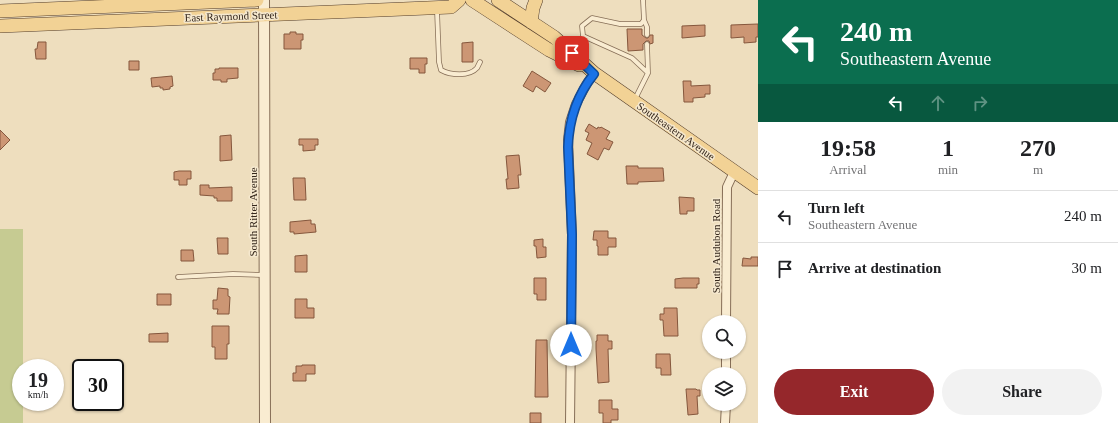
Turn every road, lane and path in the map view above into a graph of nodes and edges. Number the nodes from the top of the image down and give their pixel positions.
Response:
1 (257, 0) edge
2 (264, 0) edge
3 (459, 0) edge
4 (472, 0) edge
5 (498, 0) edge
6 (536, 0) edge
7 (643, 0) edge
8 (437, 8) junction
9 (0, 10) edge
10 (264, 15) junction
11 (644, 20) junction
12 (531, 22) junction
13 (0, 26) edge
14 (647, 35) dead end
15 (647, 44) dead end
16 (480, 62) dead end
17 (648, 73) junction
18 (594, 74) junction
19 (634, 101) junction
20 (734, 172) junction
21 (758, 188) edge
22 (265, 275) junction
23 (178, 277) dead end
24 (726, 315) edge
25 (726, 411) edge
26 (265, 423) edge
27 (570, 423) edge
28 (726, 423) edge

1 - 9 main road, East Raymond Street
2 - 10 street, South Ritter Avenue
3 - 8 main road, East Raymond Street
4 - 18 main road, Southeastern Avenue
5 - 12 main road, Southeastern Avenue
6 - 12 main road
7 - 11 lane
8 - 10 main road, East Raymond Street
8 - 16 lane
10 - 13 main road, East Raymond Street
10 - 22 street, South Ritter Avenue
11 - 14 lane
11 - 17 lane
12 - 18 main road, Southeastern Avenue
15 - 17 lane
17 - 19 lane
18 - 19 main road, Southeastern Avenue
18 - 27 street
19 - 20 main road, Southeastern Avenue
20 - 21 main road, Southeastern Avenue
20 - 24 street, South Audubon Road
22 - 23 lane
22 - 26 street, South Ritter Avenue
25 - 28 street

